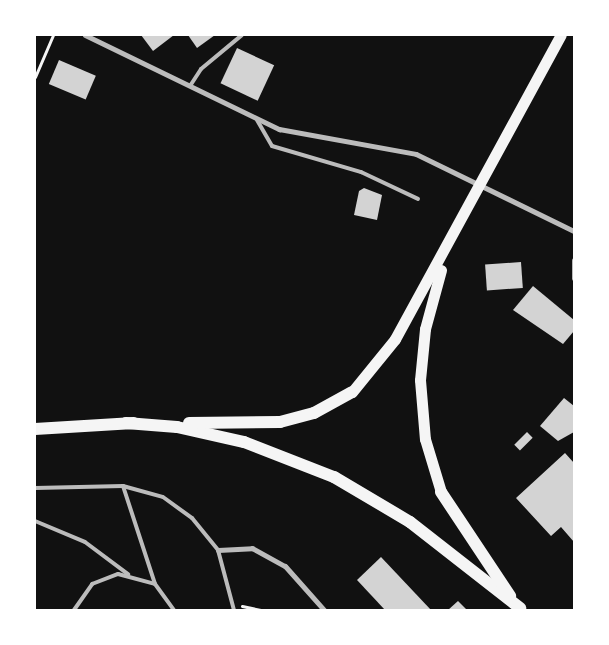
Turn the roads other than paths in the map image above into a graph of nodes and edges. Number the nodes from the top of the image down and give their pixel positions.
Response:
1 (86, 35) edge
2 (242, 35) edge
3 (562, 35) edge
4 (190, 86) junction
5 (257, 120) junction
6 (418, 199) dead end
7 (574, 232) edge
8 (451, 245) junction
9 (574, 260) edge
10 (574, 278) edge
11 (352, 392) joint
12 (126, 422) junction
13 (35, 430) edge
14 (123, 486) junction
15 (35, 488) edge
16 (442, 492) joint
17 (35, 521) edge
18 (218, 550) junction
19 (128, 574) junction
20 (155, 584) junction
21 (234, 608) edge
22 (520, 609) edge
23 (74, 610) edge
24 (174, 610) edge
25 (324, 610) edge

1 - 4 street
2 - 4 lane
3 - 8 highway
4 - 5 street
5 - 6 lane
5 - 7 street
8 - 11 highway
8 - 16 highway
9 - 10 street
11 - 12 highway
12 - 13 highway
12 - 22 highway
14 - 15 lane
14 - 18 lane
14 - 20 lane
16 - 22 highway
17 - 19 lane
18 - 21 lane
18 - 25 street
19 - 20 lane
19 - 23 lane
20 - 24 lane

